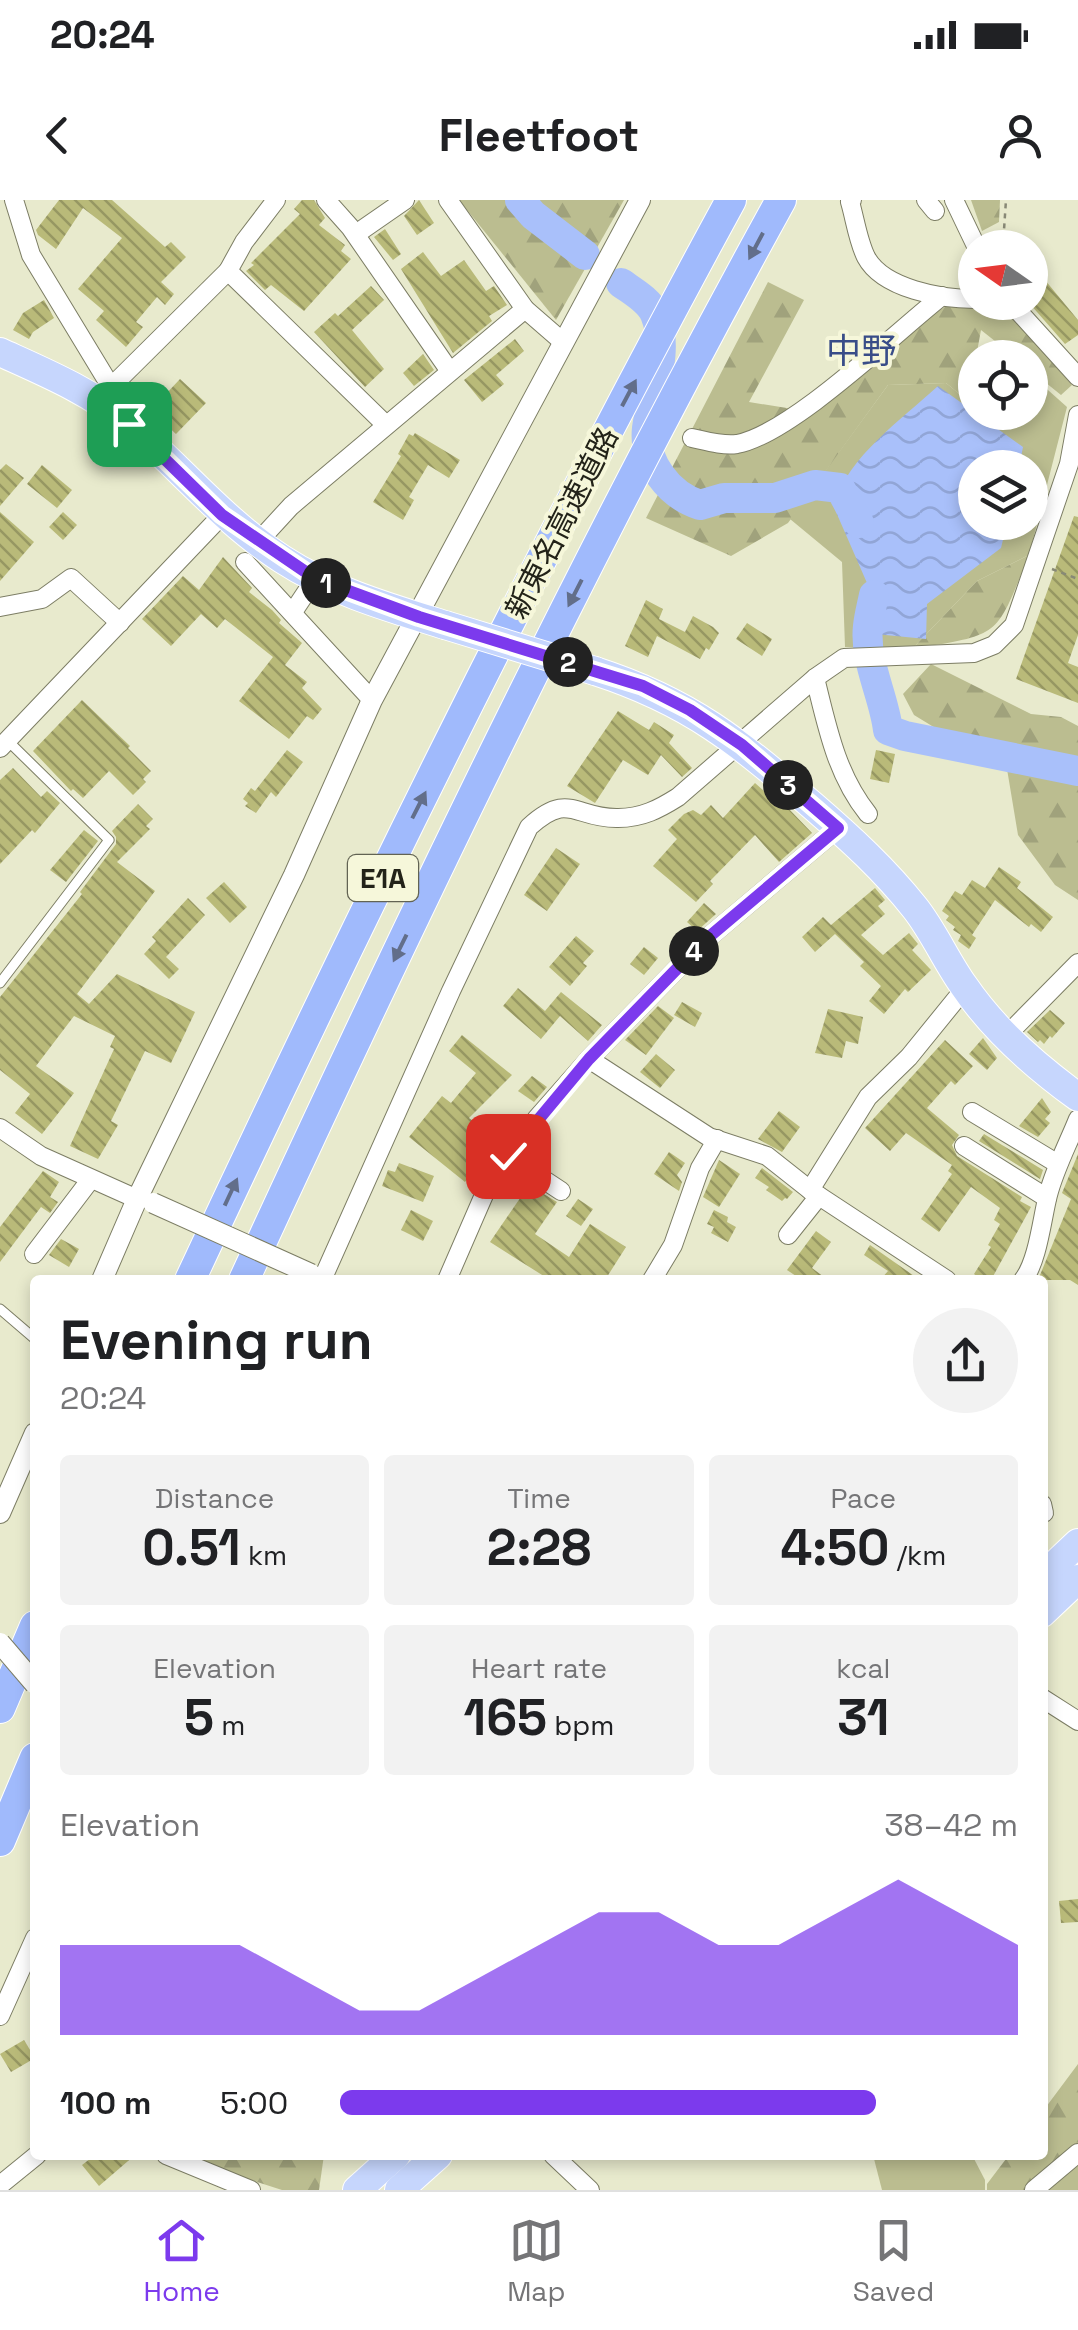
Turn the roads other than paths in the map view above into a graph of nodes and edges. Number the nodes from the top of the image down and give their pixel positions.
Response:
1 (14, 200) edge
2 (276, 200) edge
3 (326, 200) edge
4 (404, 200) edge
5 (448, 200) edge
6 (640, 200) edge
7 (732, 200) edge
8 (781, 200) edge
9 (852, 200) edge
10 (954, 200) edge
11 (968, 230) edge
12 (356, 234) junction
13 (228, 272) junction
14 (942, 296) junction
15 (958, 297) edge
16 (525, 309) junction
17 (1026, 320) edge
18 (563, 342) junction
19 (0, 352) edge
20 (449, 370) junction
21 (1078, 377) edge
22 (109, 397) junction
23 (1078, 416) edge
24 (386, 424) junction
25 (692, 438) dead end
26 (222, 515) junction
27 (251, 552) junction
28 (316, 579) junction
29 (0, 606) edge
30 (293, 612) junction
31 (432, 621) junction
32 (120, 624) junction
33 (815, 678) junction
34 (372, 700) junction
35 (4, 744) edge
36 (742, 745) junction
37 (868, 814) dead end
38 (838, 828) junction
39 (1078, 963) edge
40 (0, 982) edge
41 (964, 988) junction
42 (1006, 1036) junction
43 (589, 1059) junction
44 (1078, 1097) edge
45 (972, 1112) dead end
46 (1078, 1119) edge
47 (0, 1128) edge
48 (717, 1139) junction
49 (964, 1146) dead end
50 (508, 1156) junction
51 (1058, 1164) junction
52 (91, 1179) junction
53 (562, 1191) dead end
54 (815, 1193) junction
55 (1047, 1198) junction
56 (145, 1201) junction
57 (788, 1235) dead end
58 (34, 1254) dead end
59 (105, 1275) edge
60 (192, 1275) edge
61 (246, 1275) edge
62 (320, 1275) edge
63 (326, 1275) edge
64 (449, 1275) edge
65 (655, 1275) edge
66 (939, 1275) edge
67 (1027, 1275) edge
68 (0, 1309) edge
69 (30, 1335) edge
70 (30, 1444) edge
71 (0, 1513) edge
72 (1078, 1543) edge
73 (1048, 1571) edge
74 (1078, 1579) edge
75 (1048, 1607) edge
76 (30, 1638) edge
77 (0, 1643) edge
78 (30, 1678) edge
79 (1048, 1702) edge
80 (0, 1708) edge
81 (1078, 1722) edge
82 (30, 1770) edge
83 (0, 1841) edge
84 (30, 1949) edge
85 (0, 2016) edge
86 (1078, 2153) edge
87 (31, 2160) edge
88 (178, 2160) edge
89 (390, 2160) edge
90 (432, 2160) edge
91 (558, 2160) edge
92 (0, 2185) edge
93 (1042, 2188) edge
94 (251, 2190) edge
95 (357, 2190) edge
96 (399, 2190) edge
97 (590, 2190) edge

1 - 22 street
2 - 13 street
3 - 12 street
4 - 12 street
5 - 16 street
6 - 18 street
60 -> 7 highway, 新東名高速道路 / E1A
8 -> 61 highway, 新東名高速道路 / E1A
9 - 14 street
10 - 11 street
12 - 20 street
13 - 22 street
13 - 24 street
14 - 15 street
14 - 25 street
16 - 18 street
16 - 20 street
17 - 21 street
18 - 31 street
19 - 22 main road
20 - 24 street
22 - 26 main road
23 - 33 street
24 - 27 street
26 - 27 main road
26 - 32 street
27 - 28 main road
27 - 30 street
28 - 30 street
28 - 31 main road
29 - 32 street
30 - 34 street
31 - 34 street
31 - 36 main road, bridge
32 - 35 street
33 - 36 street
33 - 37 street
34 - 56 street
35 - 40 lane
36 - 38 main road
36 - 63 street
38 - 41 main road
38 - 43 street
39 - 42 street
41 - 42 main road
41 - 54 street
42 - 44 main road
43 - 48 street
43 - 50 street
45 - 51 street
46 - 51 street
47 - 52 street
48 - 54 street
48 - 65 street
49 - 55 street
50 - 53 street
50 - 64 street
51 - 55 street
52 - 56 street
52 - 58 street
54 - 57 street
54 - 66 street
55 - 67 street
56 - 59 street
56 - 62 street, bridge
68 - 69 lane
70 - 71 street
72 - 73 main road
74 - 75 main road
76 - 80 highway
77 - 78 street, bridge
79 - 81 street
82 - 83 highway
84 - 85 street
86 - 93 street
87 - 92 street
88 - 94 street
89 - 95 main road
90 - 96 main road
91 - 97 street

